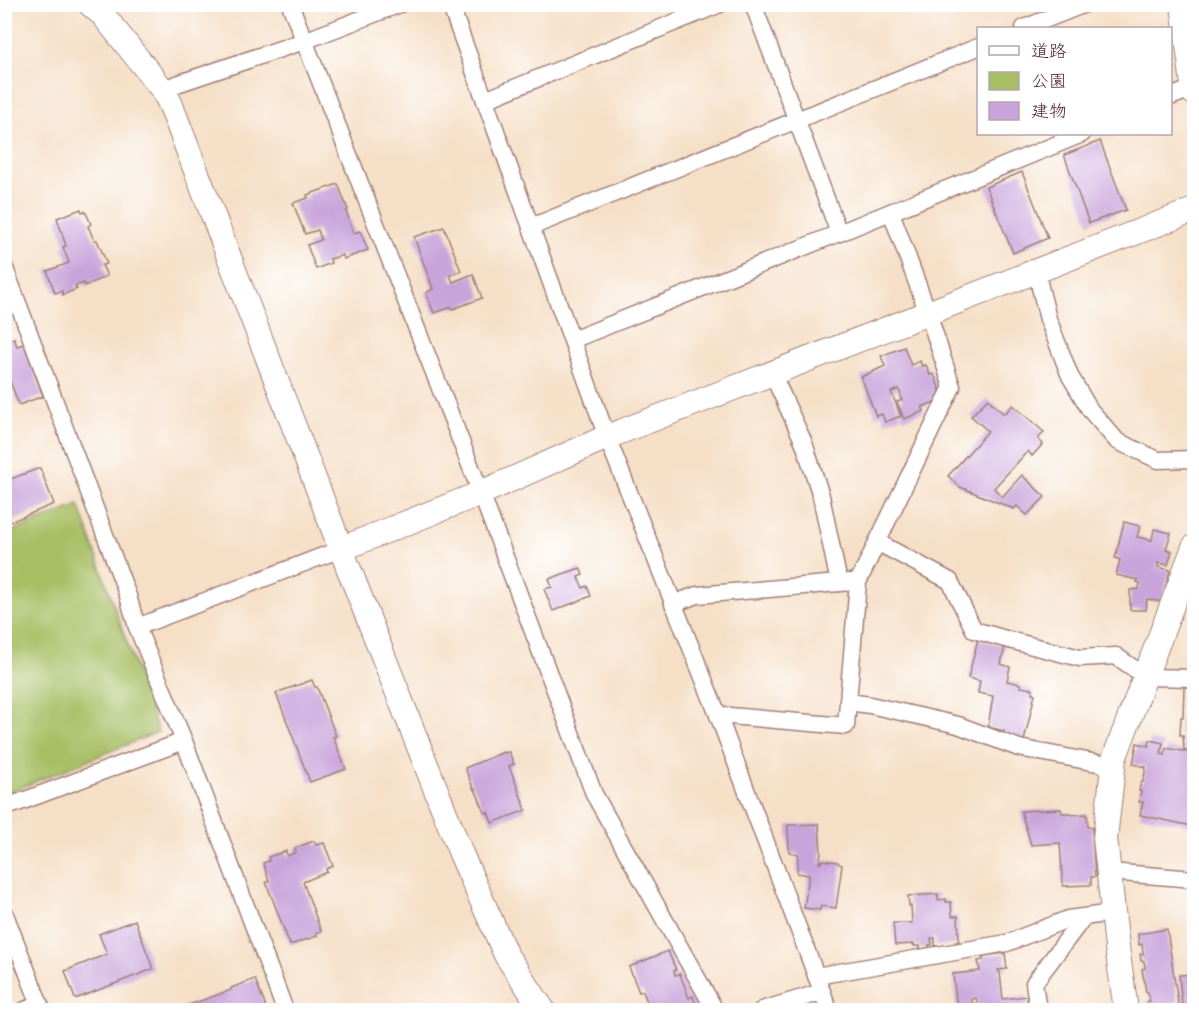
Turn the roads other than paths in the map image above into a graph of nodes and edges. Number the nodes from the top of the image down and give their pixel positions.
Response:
1 (90, 4) edge
2 (290, 4) edge
3 (400, 4) edge
4 (450, 4) edge
5 (720, 4) edge
6 (753, 4) edge
7 (1084, 4) edge
8 (1183, 4) edge
9 (1026, 27) edge
10 (304, 41) junction
11 (977, 47) edge
12 (1194, 88) edge
13 (162, 89) junction
14 (1194, 93) edge
15 (1172, 96) edge
16 (484, 100) junction
17 (796, 120) junction
18 (1080, 135) edge
19 (1194, 210) edge
20 (891, 212) junction
21 (531, 226) junction
22 (839, 233) junction
23 (4, 266) edge
24 (1036, 271) junction
25 (928, 313) junction
26 (572, 340) junction
27 (772, 373) junction
28 (607, 437) junction
29 (1194, 459) edge
30 (481, 493) junction
31 (877, 543) junction
32 (341, 549) junction
33 (1194, 552) edge
34 (858, 582) junction
35 (839, 583) junction
36 (673, 604) junction
37 (137, 627) junction
38 (1146, 677) junction
39 (1194, 678) edge
40 (848, 702) junction
41 (718, 715) junction
42 (183, 741) junction
43 (1113, 766) junction
44 (4, 808) edge
45 (1109, 872) junction
46 (1194, 879) edge
47 (4, 912) edge
48 (1113, 914) junction
49 (1083, 918) junction
50 (819, 984) junction
51 (35, 1009) edge
52 (285, 1011) edge
53 (543, 1011) edge
54 (715, 1011) edge
55 (762, 1011) edge
56 (829, 1011) edge
57 (1038, 1011) edge
58 (1126, 1011) edge

1 - 13 street
2 - 10 street
3 - 10 street
4 - 16 street
5 - 16 street
6 - 17 street
7 - 9 street
8 - 12 street
10 - 13 street
10 - 30 street
11 - 17 street
12 - 14 street
12 - 15 street
13 - 32 street
16 - 21 street
17 - 21 street
17 - 22 street
18 - 20 street
19 - 24 street
20 - 22 street
20 - 25 street
21 - 26 street
22 - 26 street
23 - 37 street
24 - 25 street
24 - 29 street
25 - 27 street
25 - 31 street
26 - 28 street
27 - 28 street
27 - 35 street
28 - 30 street
28 - 36 street
30 - 32 street
30 - 54 street
31 - 34 street
31 - 38 street
32 - 37 street
32 - 53 street
33 - 38 street
34 - 35 street
34 - 40 street
35 - 36 street
36 - 41 street
37 - 42 street
38 - 39 street
38 - 43 street
40 - 41 street
40 - 43 street
41 - 50 street
42 - 44 street
42 - 52 street
43 - 45 street
45 - 46 street
45 - 48 street
47 - 51 street
48 - 49 street
48 - 58 street
49 - 50 street
49 - 57 street
50 - 55 street
50 - 56 street

